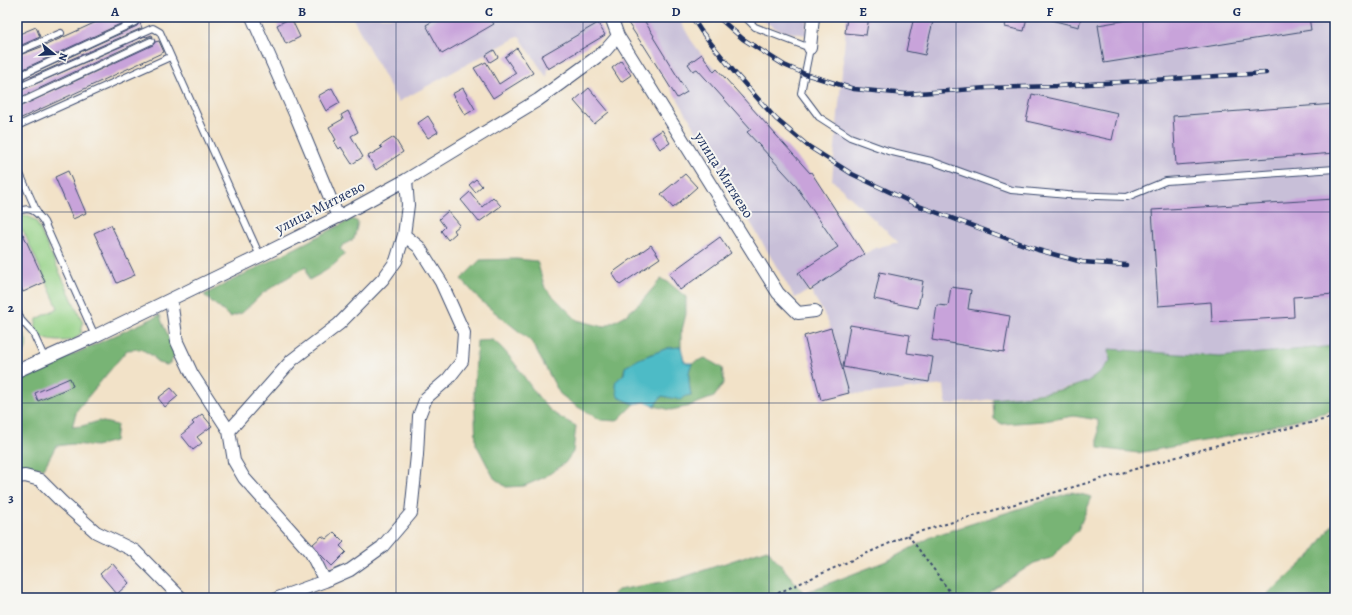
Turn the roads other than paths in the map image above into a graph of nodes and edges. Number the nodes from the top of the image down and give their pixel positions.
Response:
1 (252, 17) edge
2 (612, 17) edge
3 (745, 17) edge
4 (814, 17) edge
5 (135, 22) dead end
6 (62, 33) dead end
7 (618, 36) junction
8 (151, 41) dead end
9 (810, 48) junction
10 (17, 52) edge
11 (170, 57) junction
12 (17, 77) edge
13 (17, 88) edge
14 (17, 104) edge
15 (17, 126) edge
16 (17, 167) edge
17 (1335, 168) edge
18 (406, 180) junction
19 (17, 212) edge
20 (37, 212) junction
21 (338, 217) junction
22 (404, 235) junction
23 (260, 256) junction
24 (171, 300) junction
25 (17, 310) edge
26 (815, 311) dead end
27 (19, 321) edge
28 (95, 336) junction
29 (45, 359) junction
30 (17, 371) edge
31 (229, 431) junction
32 (17, 477) edge
33 (325, 581) junction
34 (181, 598) edge
35 (281, 598) edge

1 - 21 street
2 - 7 street, улица Митяево
3 - 9 lane
4 - 9 street
5 - 12 lane
6 - 10 lane
7 - 18 street, улица Митяево
7 - 26 street, улица Митяево
8 - 14 lane
9 - 17 lane
11 - 13 lane
11 - 15 lane
11 - 23 lane
16 - 20 lane
18 - 21 street, улица Митяево
18 - 22 street
19 - 20 lane
20 - 28 lane
21 - 23 street, улица Митяево
22 - 31 street
22 - 33 street
23 - 24 street, улица Митяево
24 - 28 street, улица Митяево
24 - 31 street
25 - 27 lane
27 - 29 lane
28 - 29 street, улица Митяево
29 - 30 street, улица Митяево
31 - 33 street
32 - 34 street
33 - 35 street

